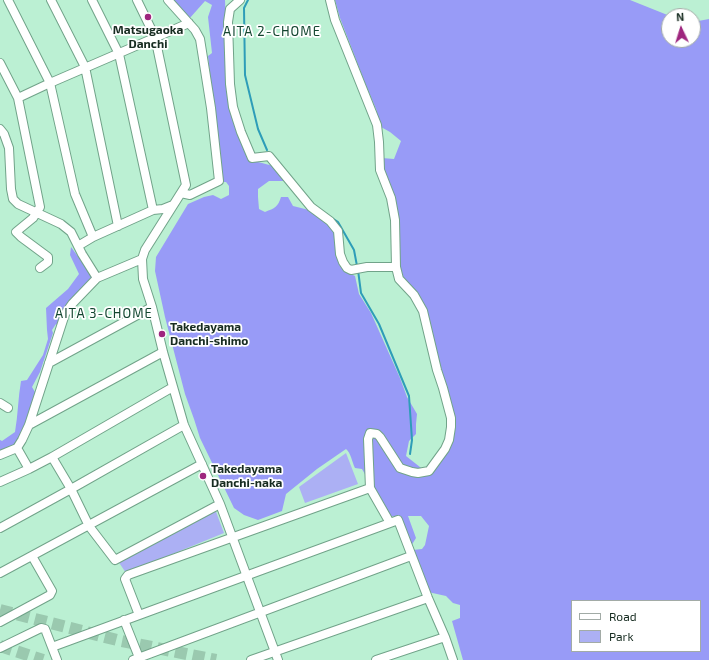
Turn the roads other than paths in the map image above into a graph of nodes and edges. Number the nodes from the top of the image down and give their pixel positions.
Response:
1 (8, 0) edge
2 (52, 0) edge
3 (92, 0) edge
4 (137, 0) edge
5 (168, 0) edge
6 (240, 0) edge
7 (330, 0) edge
8 (189, 23) junction
9 (155, 37) junction
10 (119, 54) junction
11 (0, 63) edge
12 (85, 68) junction
13 (50, 83) junction
14 (18, 98) junction
15 (0, 128) edge
16 (181, 193) junction
17 (173, 205) junction
18 (153, 210) junction
19 (37, 213) junction
20 (118, 226) junction
21 (93, 237) junction
22 (78, 246) junction
23 (142, 259) junction
24 (396, 266) junction
25 (40, 268) dead end
26 (98, 278) junction
27 (152, 307) junction
28 (163, 352) junction
29 (49, 363) junction
30 (173, 387) junction
31 (0, 403) edge
32 (8, 408) dead end
33 (29, 425) junction
34 (184, 425) junction
35 (17, 448) junction
36 (0, 455) edge
37 (52, 457) junction
38 (202, 464) junction
39 (28, 469) junction
40 (0, 482) edge
41 (370, 488) junction
42 (71, 489) junction
43 (220, 504) junction
44 (390, 523) junction
45 (89, 526) junction
46 (0, 528) edge
47 (232, 537) junction
48 (32, 556) junction
49 (411, 556) junction
50 (0, 573) edge
51 (246, 576) junction
52 (428, 598) junction
53 (260, 613) junction
54 (139, 615) junction
55 (124, 620) junction
56 (0, 622) edge
57 (445, 637) junction
58 (52, 647) junction
59 (0, 648) edge
60 (274, 651) junction
61 (137, 659) edge
62 (57, 660) edge
63 (251, 660) edge
64 (278, 660) edge
65 (376, 660) edge
66 (453, 660) edge

1 - 13 street
2 - 12 street
3 - 10 street
4 - 9 street
5 - 8 street
6 - 24 street
7 - 24 street
8 - 9 street
8 - 16 street
9 - 10 street
9 - 16 street
10 - 12 street
10 - 18 street
11 - 14 street
12 - 13 street
12 - 20 street
13 - 14 street
13 - 21 street
14 - 19 street
15 - 19 street
16 - 17 street
17 - 18 street
17 - 23 street
18 - 20 street
19 - 22 street
19 - 25 street
20 - 21 street
21 - 22 street
22 - 26 street
23 - 26 street
23 - 27 street
24 - 41 street
26 - 29 street
27 - 28 street
27 - 29 street
28 - 30 street
28 - 33 street
29 - 33 street
30 - 34 street
30 - 37 street
31 - 32 street
33 - 35 street
34 - 38 street
34 - 42 street
35 - 36 street
35 - 39 street
37 - 39 street
37 - 42 street
38 - 43 street
38 - 45 street
39 - 40 street
41 - 44 street
41 - 47 street
42 - 45 street
42 - 46 street
43 - 45 street
43 - 47 street
44 - 49 street
44 - 51 street
45 - 48 street
47 - 51 street
47 - 54 street
48 - 50 street
48 - 56 street
49 - 52 street
49 - 53 street
51 - 53 street
51 - 54 street
52 - 57 street
52 - 60 street
53 - 60 street
53 - 61 street
54 - 55 street
55 - 58 street
55 - 61 street
57 - 65 street
57 - 66 street
58 - 59 street
58 - 62 street
60 - 63 street
60 - 64 street

